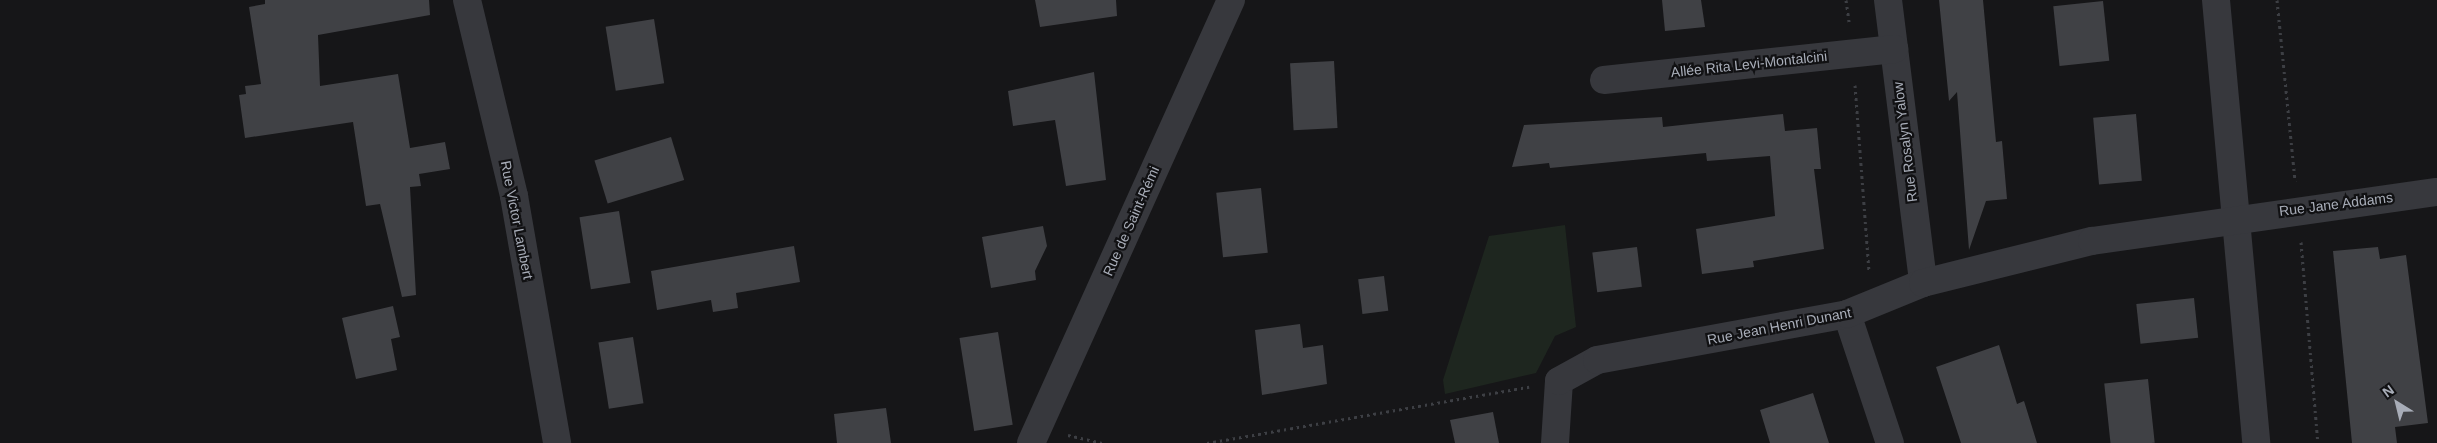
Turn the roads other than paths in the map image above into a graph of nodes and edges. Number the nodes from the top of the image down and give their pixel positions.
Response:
1 (467, 0) edge
2 (1230, 0) edge
3 (1888, 0) edge
4 (2216, 0) edge
5 (1894, 49) junction
6 (1604, 80) dead end
7 (2437, 192) edge
8 (2235, 218) junction
9 (1921, 273) junction
10 (1847, 314) junction
11 (557, 443) edge
12 (1031, 443) edge
13 (1555, 443) edge
14 (1890, 443) edge
15 (2256, 443) edge

1 - 11 street, Rue Victor Lambert
2 - 12 street, Rue de Saint-Rémi
3 - 5 street, Rue Rosalyn Yalow
4 - 8 street
5 - 6 street, Allée Rita Levi-Montalcini
5 - 9 street, Rue Rosalyn Yalow
7 - 8 street, Rue Jane Addams
8 - 9 street, Rue Jean Henri Dunant
8 - 15 street
9 - 10 street, Rue Jean Henri Dunant
10 - 13 street, Rue Jean Henri Dunant
10 - 14 street

